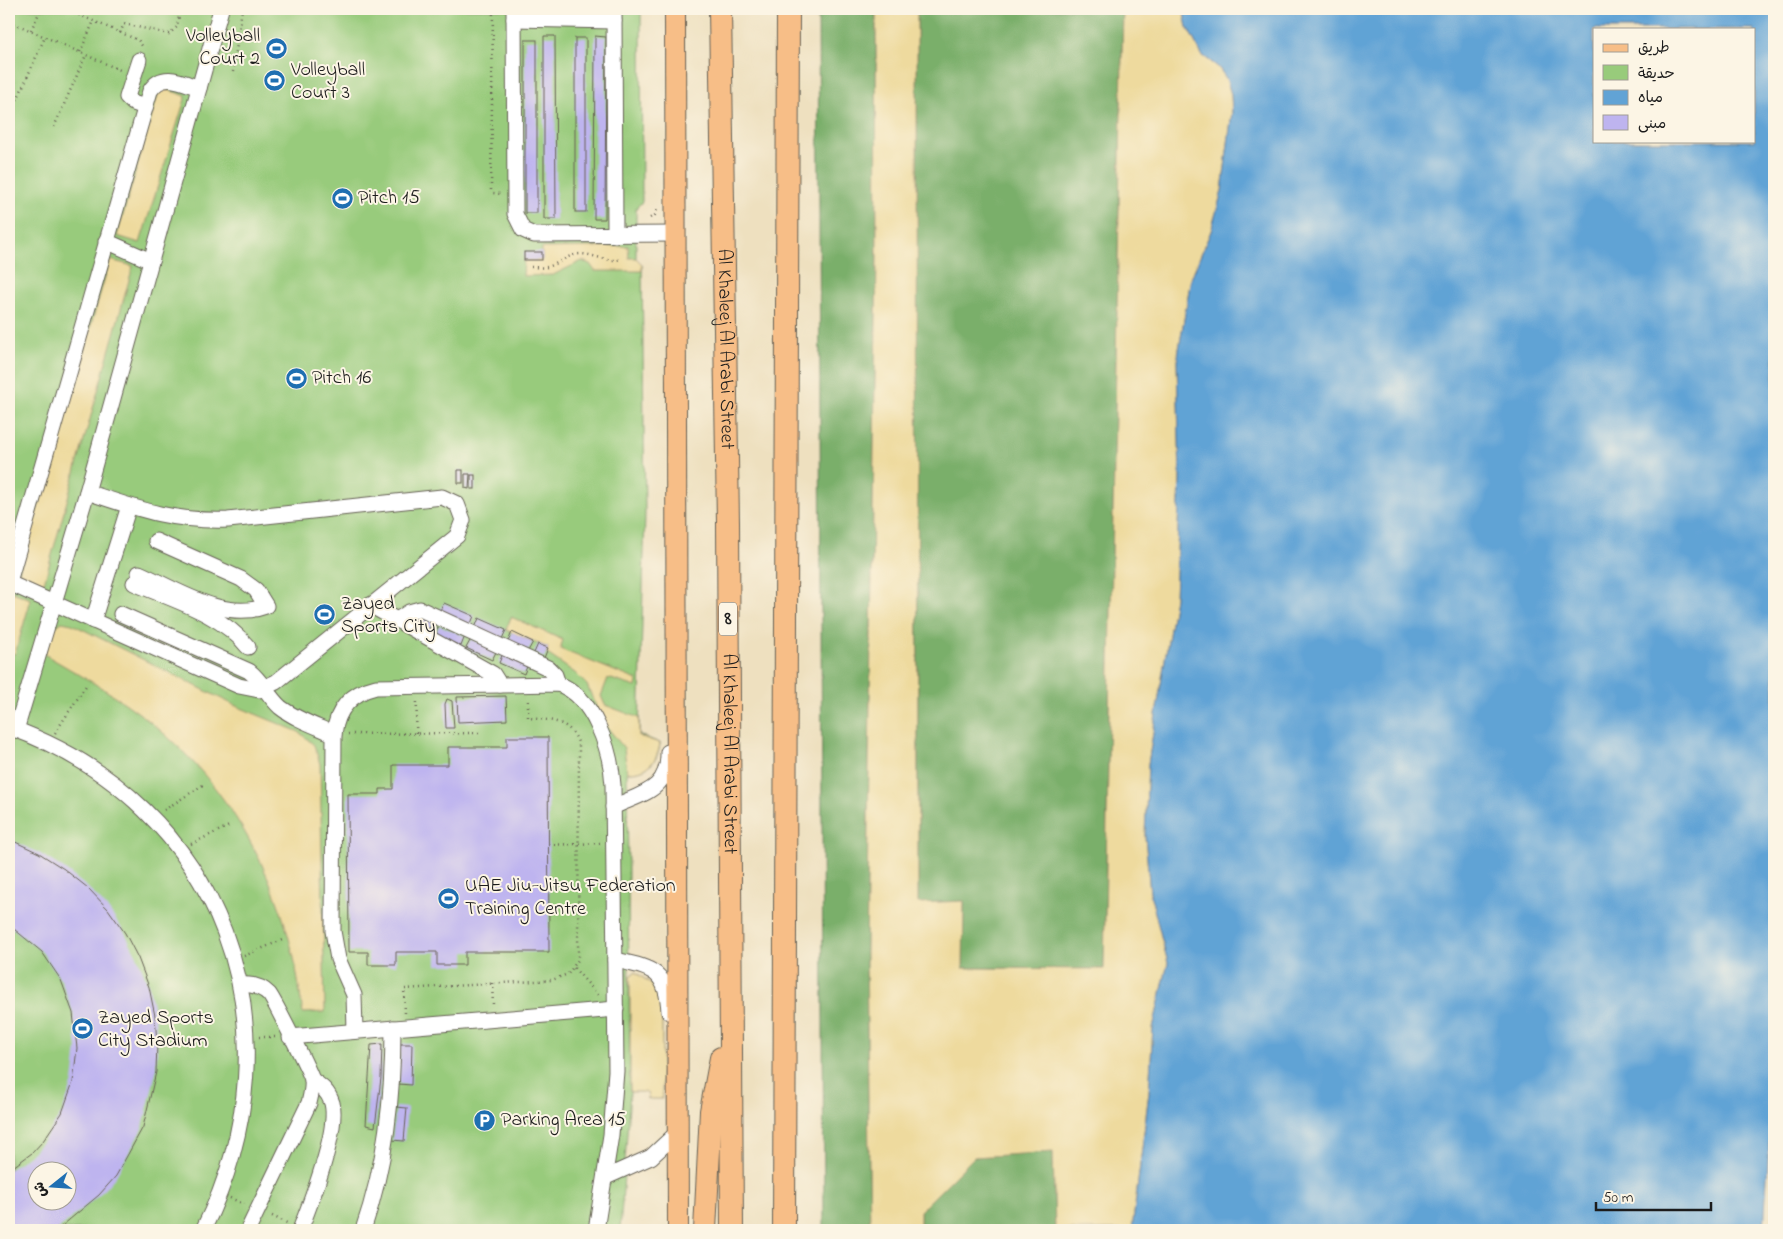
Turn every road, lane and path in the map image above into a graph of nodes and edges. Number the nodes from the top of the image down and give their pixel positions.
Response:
1 (41, 9) edge
2 (64, 9) edge
3 (180, 9) edge
4 (221, 9) edge
5 (242, 9) edge
6 (493, 9) edge
7 (675, 9) edge
8 (720, 9) edge
9 (788, 9) edge
10 (514, 14) edge
11 (614, 15) edge
12 (9, 21) edge
13 (94, 21) junction
14 (31, 30) junction
15 (120, 32) junction
16 (46, 36) junction
17 (80, 52) junction
18 (86, 55) junction
19 (139, 60) joint
20 (234, 72) dead end
21 (133, 76) junction
22 (199, 88) junction
23 (146, 107) junction
24 (13, 109) dead end
25 (54, 127) dead end
26 (515, 194) junction
27 (658, 208) dead end
28 (642, 219) dead end
29 (676, 234) junction
30 (614, 235) junction
31 (106, 241) junction
32 (622, 259) dead end
33 (151, 262) junction
34 (531, 266) dead end
35 (86, 492) junction
36 (128, 506) junction
37 (156, 542) dead end
38 (9, 583) edge
39 (53, 603) junction
40 (370, 605) junction
41 (121, 614) dead end
42 (398, 620) junction
43 (93, 621) junction
44 (248, 647) dead end
45 (87, 684) dead end
46 (528, 684) junction
47 (558, 684) junction
48 (500, 685) junction
49 (417, 686) junction
50 (266, 688) junction
51 (677, 693) junction
52 (13, 728) edge
53 (416, 733) junction
54 (482, 733) dead end
55 (334, 734) junction
56 (49, 742) junction
57 (203, 785) dead end
58 (613, 807) junction
59 (152, 818) junction
60 (231, 826) dead end
61 (614, 843) junction
62 (579, 844) junction
63 (549, 845) dead end
64 (179, 849) junction
65 (282, 940) dead end
66 (234, 960) junction
67 (615, 960) junction
68 (574, 968) junction
69 (492, 983) junction
70 (240, 985) junction
71 (609, 1009) junction
72 (494, 1019) junction
73 (731, 1023) junction
74 (399, 1027) junction
75 (355, 1031) junction
76 (290, 1036) junction
77 (247, 1037) junction
78 (678, 1058) junction
79 (312, 1080) junction
80 (678, 1132) junction
81 (606, 1178) junction
82 (203, 1230) edge
83 (248, 1230) edge
84 (300, 1230) edge
85 (362, 1230) edge
86 (596, 1230) edge
87 (678, 1230) edge
88 (705, 1230) edge
89 (732, 1230) edge
90 (784, 1230) edge

1 - 14 path
2 - 13 path
3 - 15 path
4 - 22 lane
5 - 20 path
6 - 26 path
7 - 29 main road
8 - 73 highway, Al Khaleej Al Arabi Street / 8
9 - 90 highway
10 - 11 lane
10 - 26 lane
11 - 30 lane
12 - 14 path
13 - 15 path
13 - 17 path
14 - 16 path
15 - 19 path
16 - 17 path
16 - 24 path
17 - 18 path
18 - 21 path
18 - 25 path
19 - 21 lane
21 - 23 lane
22 - 23 lane
22 - 33 lane
23 - 31 lane
26 - 30 lane
27 - 28 path
29 - 30 lane
29 - 51 main road
31 - 33 lane
31 - 38 lane
32 - 34 path
33 - 35 lane
35 - 36 lane
35 - 39 lane
36 - 40 lane
36 - 43 lane
37 - 44 lane
38 - 39 lane
39 - 43 lane
39 - 52 lane
40 - 42 lane
40 - 50 lane
41 - 50 lane
42 - 47 lane
42 - 48 lane
43 - 50 lane
45 - 56 path
46 - 47 lane
46 - 48 lane
46 - 62 path
47 - 58 lane
48 - 49 lane
49 - 53 path
49 - 55 lane
50 - 55 lane
51 - 58 lane
51 - 78 main road
52 - 56 lane
53 - 54 path
53 - 55 path
55 - 75 lane
56 - 59 lane
57 - 59 path
58 - 61 lane
59 - 64 lane
60 - 64 path
61 - 62 path
61 - 67 lane
62 - 63 path
62 - 68 path
64 - 66 lane
65 - 66 path
66 - 70 lane
67 - 71 lane
67 - 78 lane
68 - 69 path
68 - 71 path
69 - 72 path
69 - 74 path
70 - 76 lane
70 - 77 lane
71 - 72 lane
71 - 81 lane
72 - 74 lane
73 - 88 highway
73 - 89 highway, Al Khaleej Al Arabi Street / 8
74 - 75 lane
74 - 85 lane
75 - 76 lane
76 - 77 path
76 - 79 lane
77 - 82 lane
78 - 80 main road
79 - 83 lane
79 - 84 lane
80 - 81 lane
80 - 87 main road
81 - 86 lane

